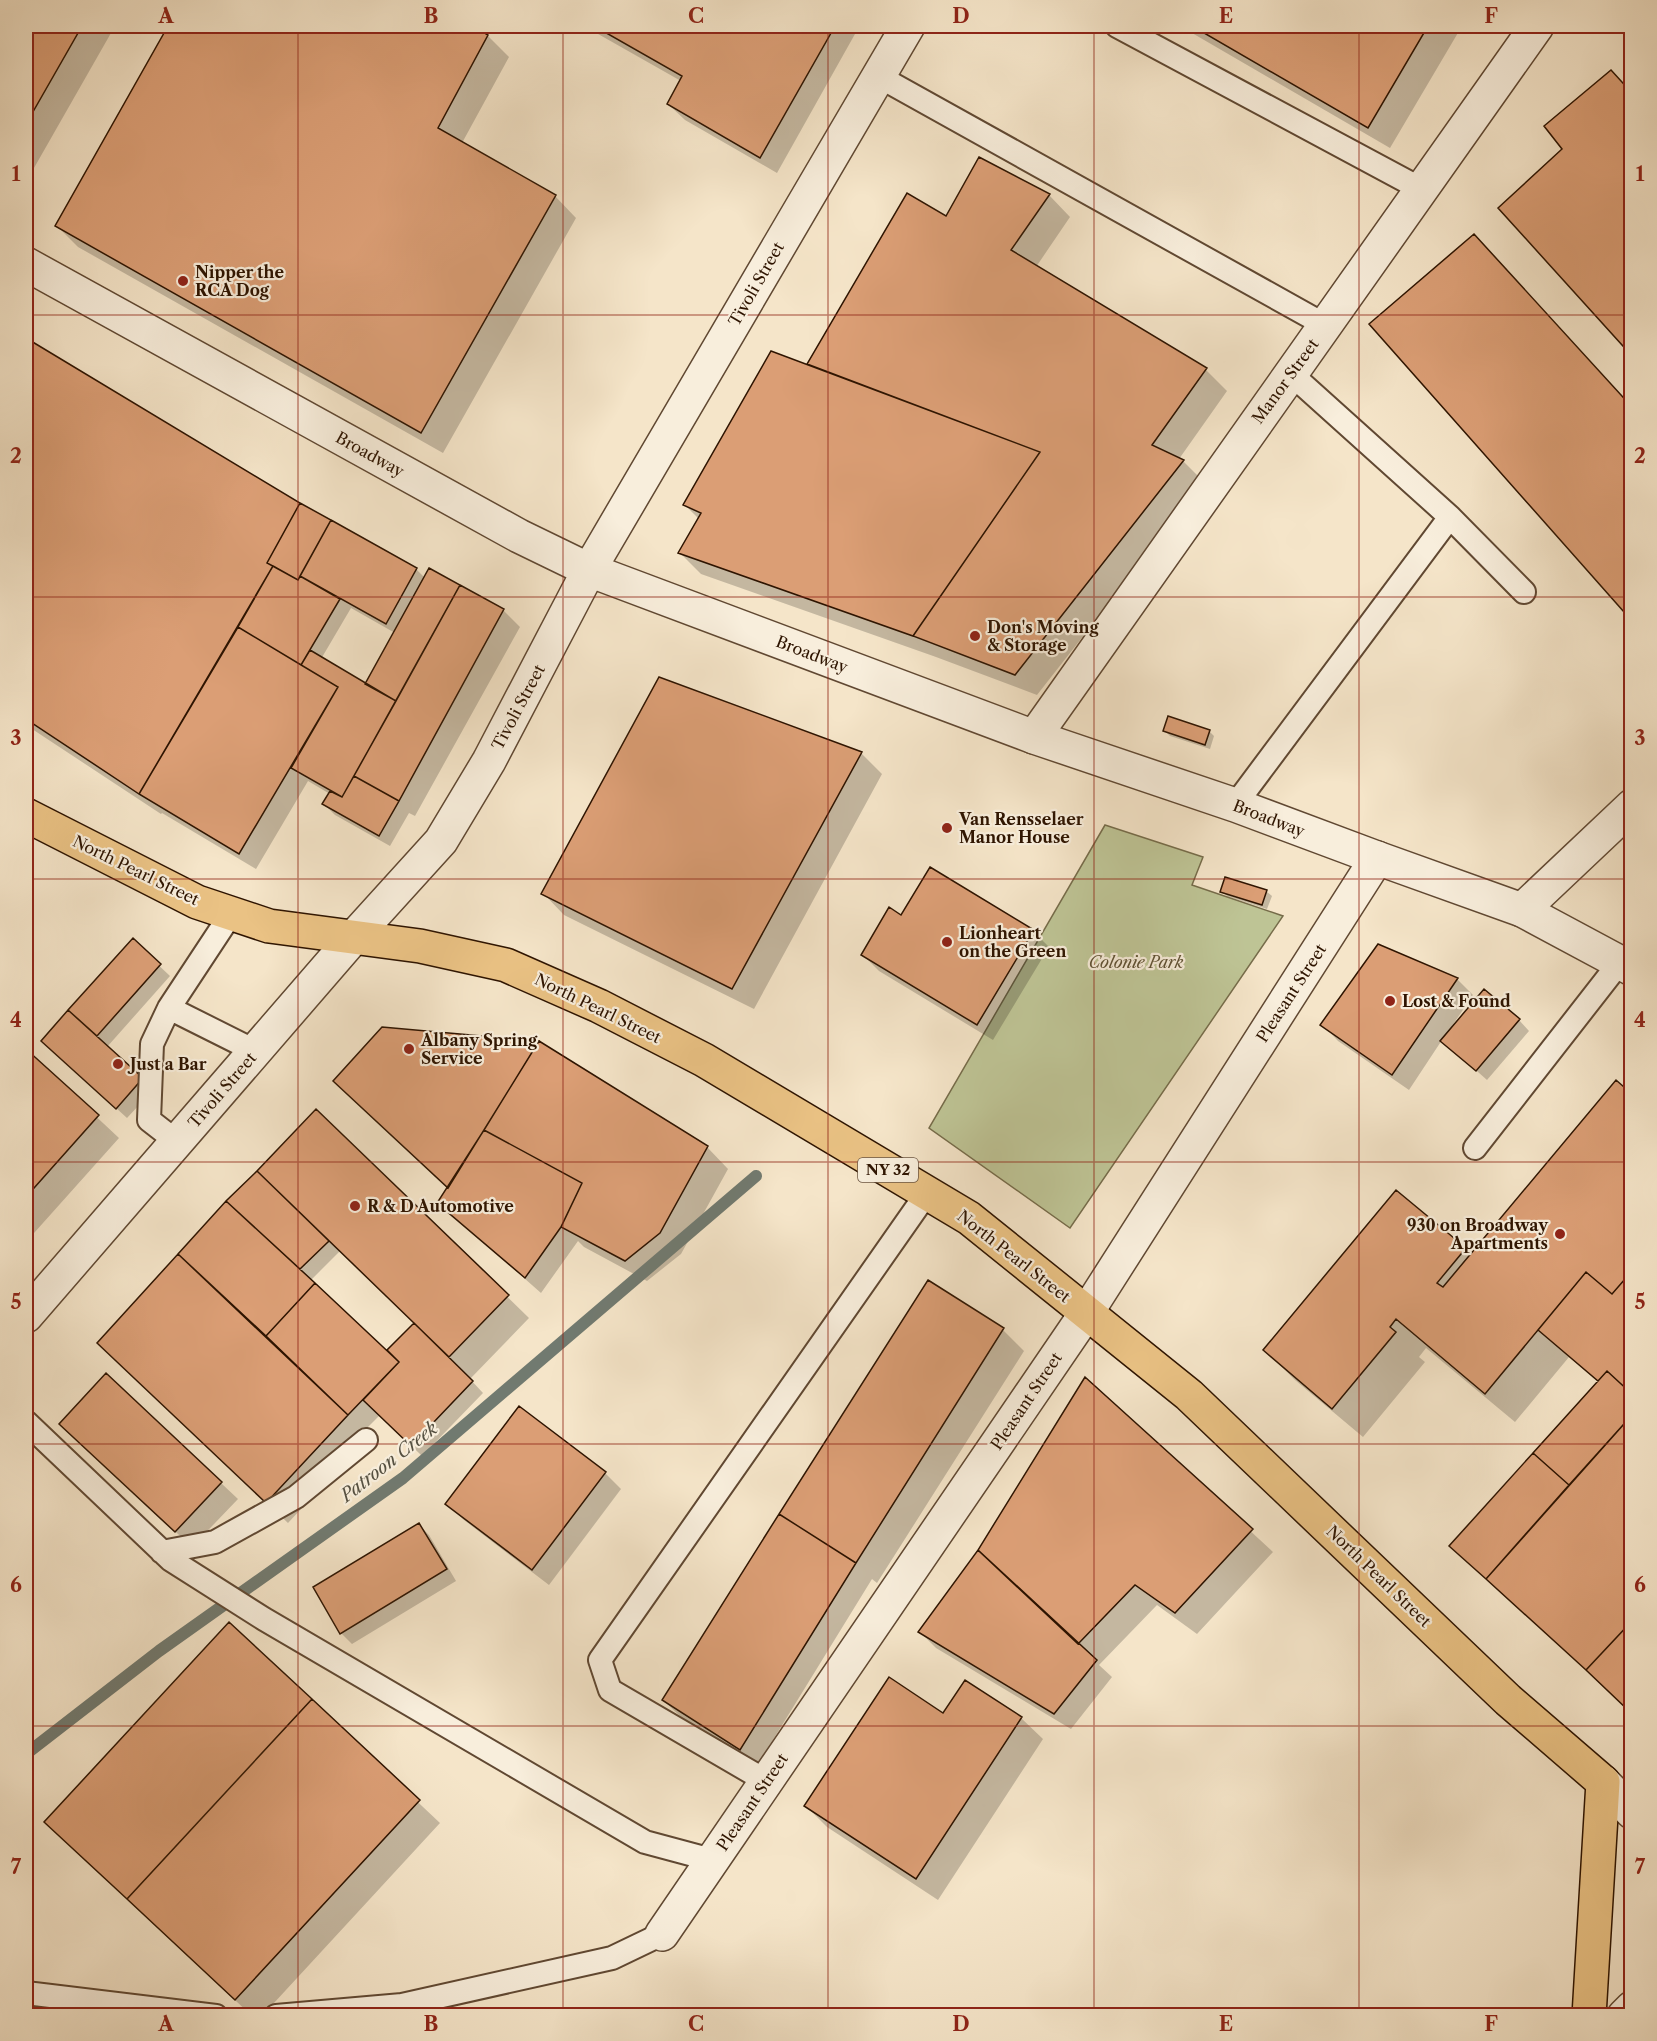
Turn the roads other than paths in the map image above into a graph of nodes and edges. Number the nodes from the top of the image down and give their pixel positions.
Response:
1 (908, 26) edge
2 (1117, 26) edge
3 (1536, 26) edge
4 (878, 76) junction
5 (1421, 189) junction
6 (26, 264) edge
7 (1325, 325) junction
8 (1290, 373) junction
9 (1450, 518) junction
10 (589, 570) junction
11 (1524, 592) dead end
12 (1034, 737) junction
13 (1235, 805) junction
14 (1632, 806) edge
15 (26, 815) edge
16 (1377, 858) junction
17 (1522, 910) junction
18 (231, 914) junction
19 (353, 938) junction
20 (1626, 965) edge
21 (169, 1008) junction
22 (255, 1051) junction
23 (176, 1142) junction
24 (1475, 1148) dead end
25 (927, 1193) junction
26 (1087, 1312) junction
27 (26, 1316) edge
28 (26, 1422) edge
29 (366, 1440) dead end
30 (166, 1556) junction
31 (766, 1781) junction
32 (1602, 1782) junction
33 (1632, 1812) edge
34 (712, 1860) junction
35 (662, 1934) joint
36 (26, 1993) edge
37 (1632, 2008) edge
38 (216, 2016) edge
39 (276, 2016) edge
40 (1589, 2016) edge
41 (1624, 2016) edge

1 - 4 street, Tivoli Street
2 - 5 lane
3 - 5 street, Manor Street
4 - 7 lane
4 - 10 street, Tivoli Street
5 - 7 street, Manor Street
6 - 10 street, Broadway
7 - 8 street, Manor Street
8 - 9 lane
8 - 12 street, Manor Street
9 - 11 lane
9 - 13 lane
10 - 12 street, Broadway
10 - 19 street, Tivoli Street
12 - 13 street, Broadway
13 - 16 street, Broadway
14 - 17 street
15 - 18 main road, North Pearl Street / NY 32
16 - 17 street, Broadway
16 - 26 street, Pleasant Street
17 - 20 street, Broadway
18 - 19 main road, North Pearl Street / NY 32
18 - 21 lane
19 - 22 street, Tivoli Street
19 - 25 main road, North Pearl Street / NY 32
20 - 24 lane
21 - 22 lane
21 - 23 lane
22 - 23 street, Tivoli Street
23 - 27 street, Tivoli Street
25 - 26 main road, North Pearl Street / NY 32
25 - 31 lane
26 - 31 street, Pleasant Street
26 - 32 main road, North Pearl Street / NY 32
28 - 30 lane
29 - 30 lane
30 - 34 lane
31 - 34 street, Pleasant Street
32 - 33 street
32 - 40 main road
34 - 35 street, Pleasant Street
35 - 39 lane
36 - 38 lane
37 - 41 street

